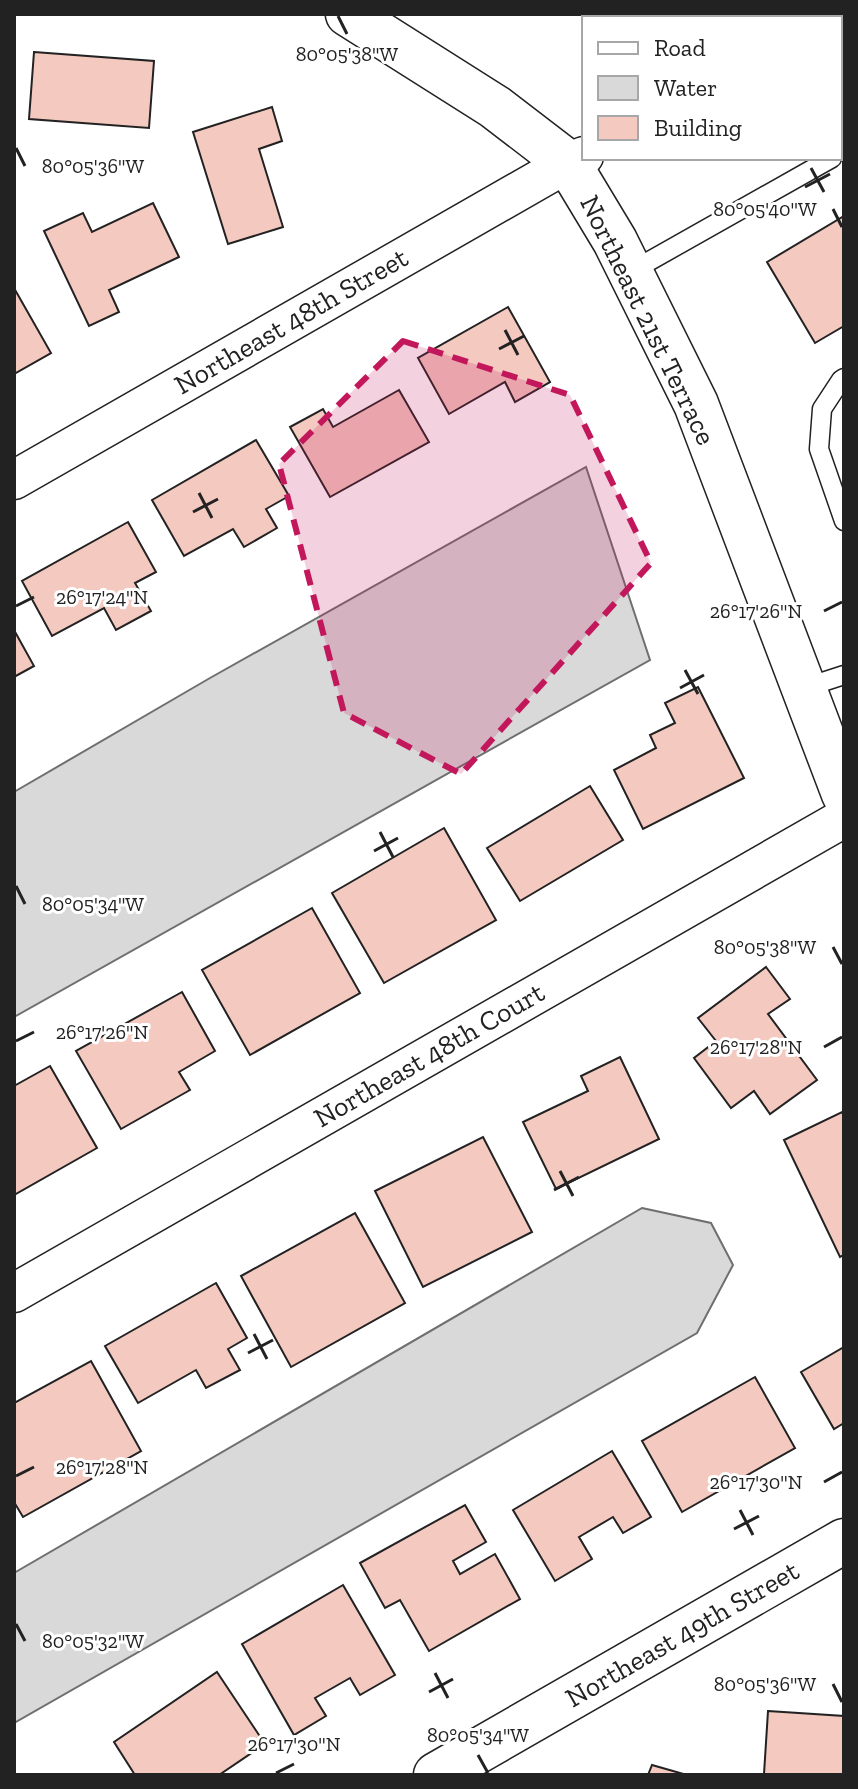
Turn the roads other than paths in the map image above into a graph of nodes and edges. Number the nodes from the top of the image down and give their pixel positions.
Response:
1 (348, 14) edge
2 (579, 148) edge
3 (584, 160) edge
4 (828, 160) edge
5 (630, 272) junction
6 (844, 378) edge
7 (14, 480) edge
8 (844, 521) edge
9 (824, 681) edge
10 (844, 794) edge
11 (844, 818) edge
12 (14, 1293) edge
13 (844, 1541) edge
14 (447, 1772) edge

1 - 2 street
2 - 7 street, Northeast 48th Street
3 - 5 street, Northeast 21st Terrace
4 - 5 lane
5 - 9 street, Northeast 21st Terrace
6 - 8 lane
9 - 10 street, Northeast 21st Terrace
11 - 12 street, Northeast 48th Court
13 - 14 street, Northeast 49th Street

